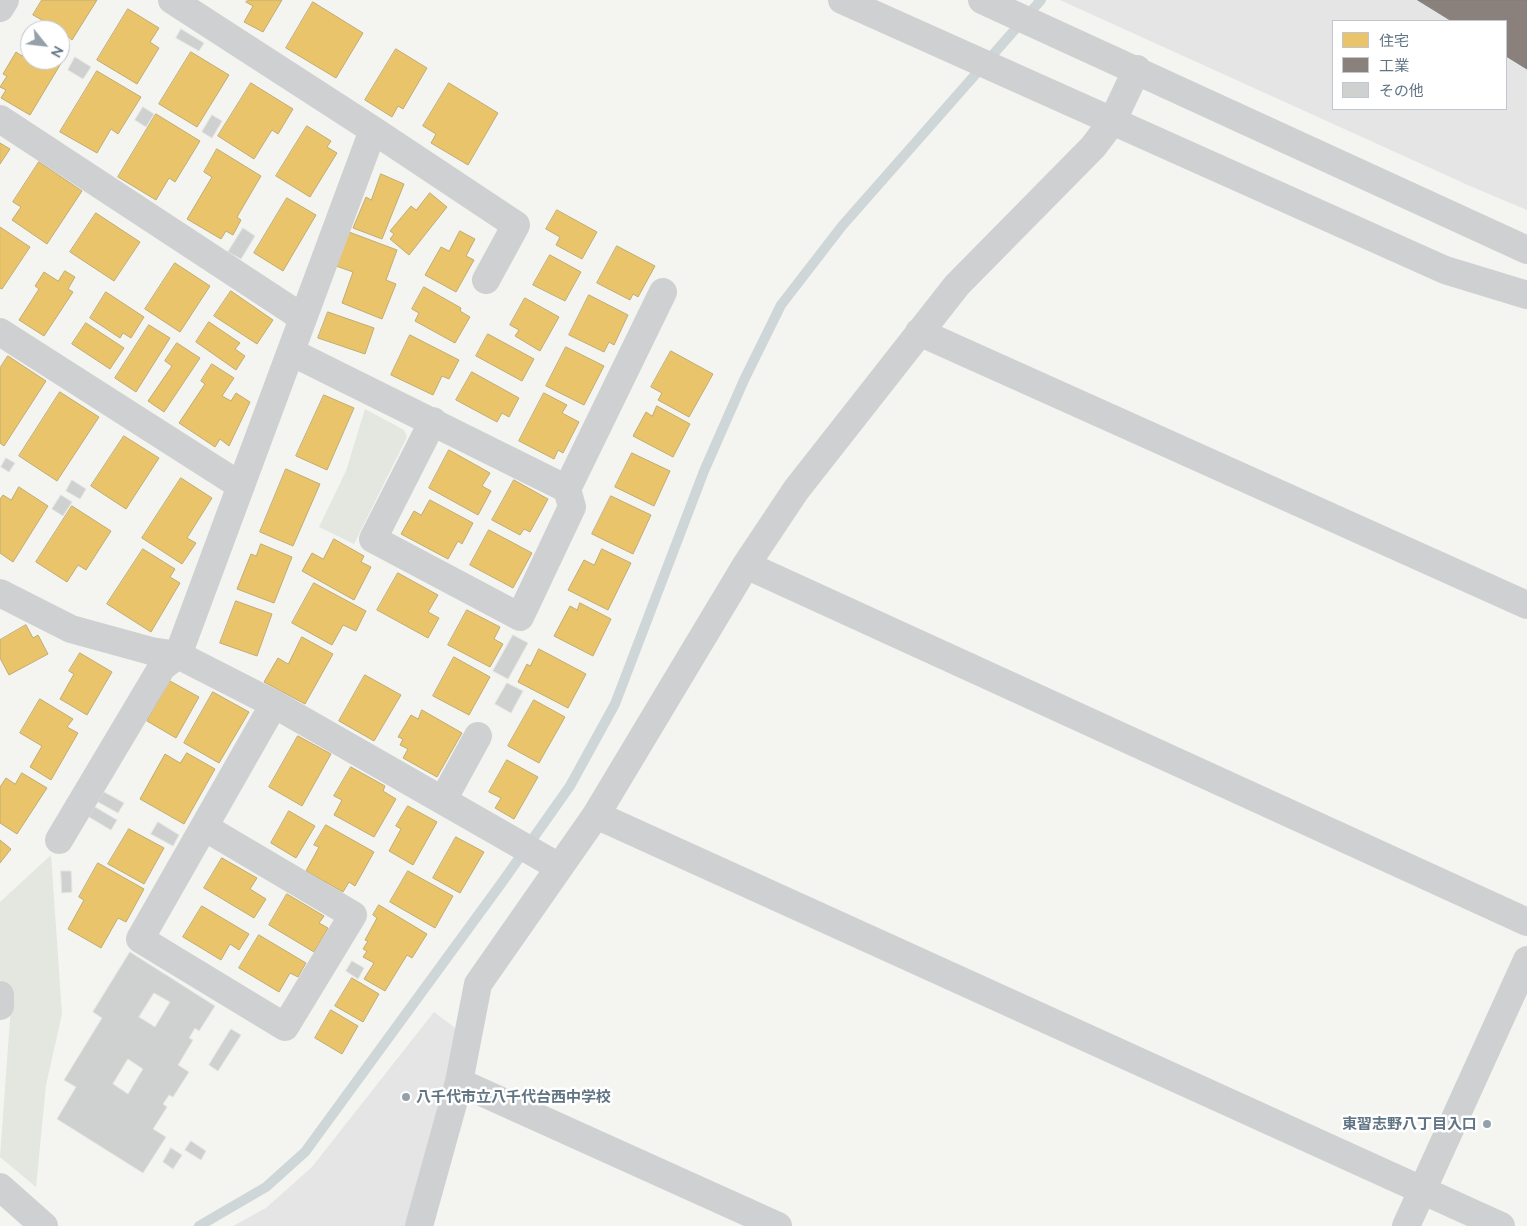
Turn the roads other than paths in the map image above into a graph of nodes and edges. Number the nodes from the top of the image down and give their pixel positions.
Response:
1 (5, 0) edge
2 (172, 0) edge
3 (842, 0) edge
4 (982, 0) edge
5 (0, 8) edge
6 (1136, 69) junction
7 (0, 120) edge
8 (1112, 122) junction
9 (373, 130) junction
10 (1527, 250) edge
11 (486, 280) dead end
12 (663, 292) dead end
13 (1527, 295) edge
14 (303, 318) junction
15 (0, 332) edge
16 (919, 332) junction
17 (291, 352) junction
18 (433, 421) junction
19 (241, 486) junction
20 (567, 489) junction
21 (746, 565) junction
22 (4, 600) edge
23 (1527, 605) edge
24 (178, 655) junction
25 (274, 704) junction
26 (478, 736) dead end
27 (443, 800) junction
28 (596, 815) junction
29 (204, 827) junction
30 (59, 840) dead end
31 (552, 863) junction
32 (1527, 922) edge
33 (1527, 960) edge
34 (0, 995) edge
35 (0, 1006) edge
36 (460, 1082) junction
37 (0, 1187) edge
38 (1422, 1190) junction
39 (44, 1226) edge
40 (419, 1226) edge
41 (778, 1226) edge
42 (1406, 1226) edge
43 (1501, 1226) edge

1 - 5 street
2 - 9 street
3 - 8 street
4 - 6 street
6 - 8 street
6 - 10 street
7 - 14 street
8 - 13 street
8 - 16 street
9 - 11 street
9 - 14 street
12 - 20 street
14 - 17 street
15 - 19 street
16 - 21 street
16 - 23 street
17 - 18 street
17 - 19 street
18 - 20 street
18 - 20 street
19 - 24 street
21 - 28 street
21 - 32 street
22 - 24 street
24 - 25 street
24 - 30 street
25 - 27 street
25 - 29 street
26 - 27 street
27 - 31 street
28 - 31 street
28 - 38 street
29 - 29 street
31 - 36 street
33 - 38 street
34 - 35 street
36 - 40 street
36 - 41 street
37 - 39 street
38 - 42 street
38 - 43 street

